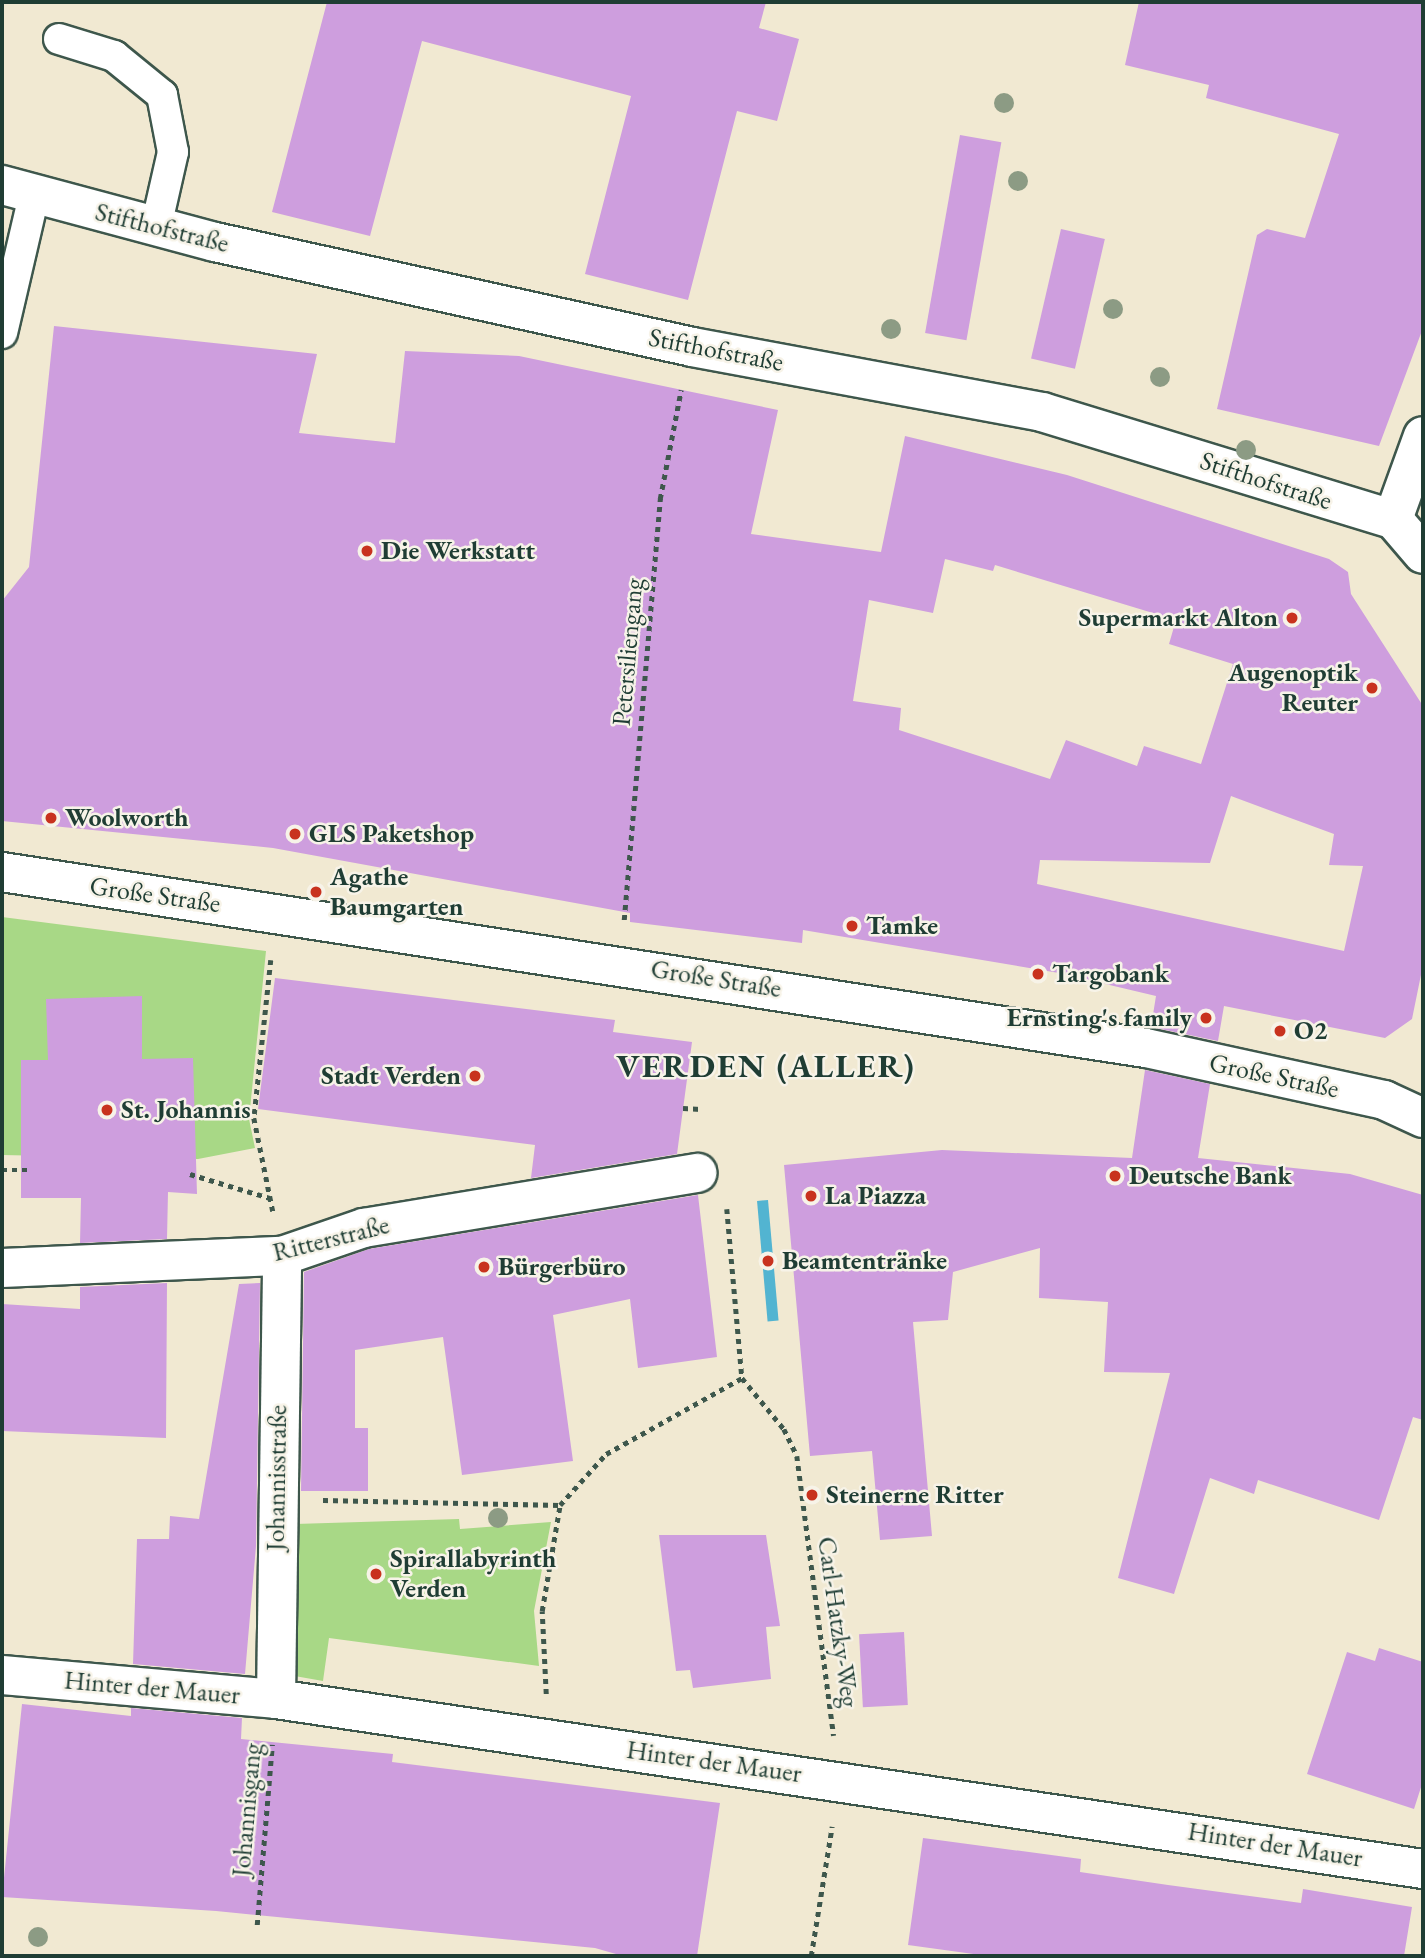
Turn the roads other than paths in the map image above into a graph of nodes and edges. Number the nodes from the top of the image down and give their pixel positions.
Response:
1 (59, 39) dead end
2 (18, 190) edge
3 (156, 227) junction
4 (2, 333) edge
5 (1423, 436) edge
6 (1393, 519) junction
7 (1423, 554) edge
8 (2, 872) edge
9 (1423, 1118) edge
10 (698, 1173) dead end
11 (282, 1256) junction
12 (2, 1268) edge
13 (2, 1675) edge
14 (276, 1699) junction
15 (1422, 1866) edge

1 - 3 lane
2 - 3 street, Stifthofstraße
2 - 4 lane
3 - 6 street, Stifthofstraße
5 - 6 street
6 - 7 street
8 - 9 street, Große Straße
10 - 11 street, Ritterstraße
11 - 12 street, Ritterstraße
11 - 14 street, Johannisstraße
13 - 14 street, Hinter der Mauer
14 - 15 street, Hinter der Mauer

